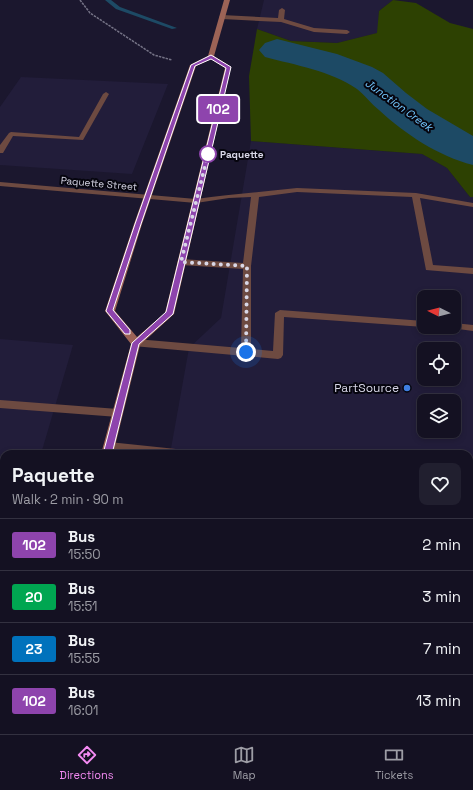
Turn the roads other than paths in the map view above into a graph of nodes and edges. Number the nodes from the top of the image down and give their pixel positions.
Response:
1 (227, 0) edge
2 (282, 10) dead end
3 (222, 17) junction
4 (281, 20) junction
5 (347, 32) dead end
6 (211, 57) junction
7 (106, 94) dead end
8 (0, 151) edge
9 (0, 184) edge
10 (255, 195) junction
11 (416, 195) junction
12 (147, 197) junction
13 (196, 201) junction
14 (473, 205) edge
15 (181, 262) junction
16 (247, 266) junction
17 (473, 271) edge
18 (417, 323) edge
19 (461, 327) edge
20 (473, 328) edge
21 (136, 343) junction
22 (246, 352) junction
23 (0, 404) edge
24 (118, 413) junction
25 (108, 450) edge

1 - 3 main road
2 - 4 street
3 - 4 street
3 - 6 main road
4 - 5 street
6 - 12 main road
6 - 13 main road
7 - 8 street
9 - 12 street, Paquette Street
10 - 11 street, Paquette Street
10 - 13 street, Paquette Street
10 - 16 street
11 - 14 street, Paquette Street
11 - 17 street
12 - 13 street, Paquette Street
12 - 21 main road
13 - 15 main road
15 - 16 street
15 - 21 main road
16 - 22 street
18 - 22 street
19 - 20 street
21 - 22 street
21 - 24 main road
23 - 24 street
24 - 25 main road

